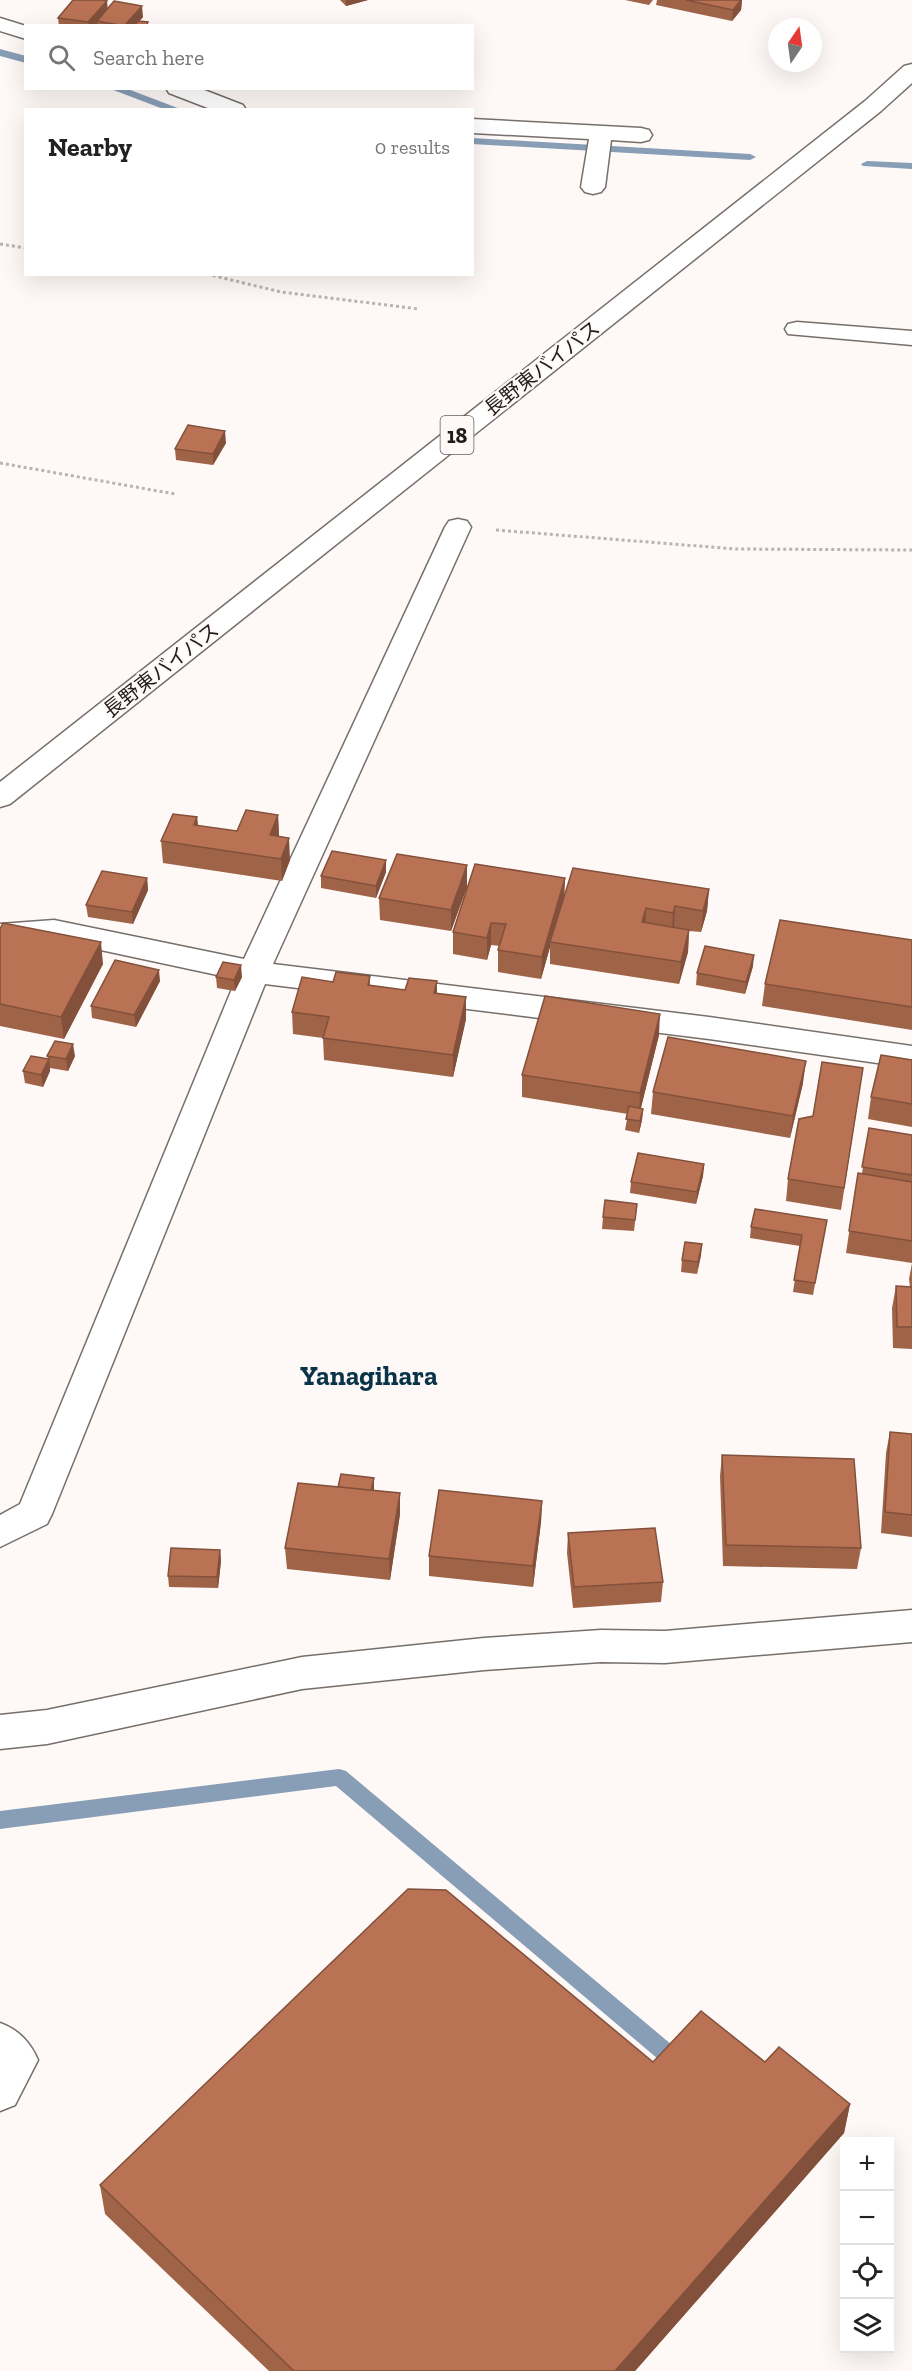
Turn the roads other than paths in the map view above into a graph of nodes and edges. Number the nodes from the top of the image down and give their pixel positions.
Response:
1 (0, 24) edge
2 (24, 32) edge
3 (912, 70) edge
4 (182, 90) edge
5 (230, 108) edge
6 (474, 126) edge
7 (601, 133) junction
8 (641, 135) dead end
9 (593, 187) dead end
10 (797, 329) dead end
11 (912, 338) edge
12 (458, 527) road end
13 (0, 797) edge
14 (0, 934) edge
15 (254, 972) junction
16 (912, 1057) edge
17 (0, 1532) edge
18 (912, 1626) edge
19 (0, 1732) edge
20 (0, 2043) edge
21 (0, 2091) edge

1 - 2 main road
3 - 13 main road, 長野東バイパス / 18
4 - 5 main road
6 - 7 main road
7 - 8 main road
7 - 9 main road
10 - 11 main road
12 - 15 main road
14 - 15 main road
15 - 16 main road
15 - 17 main road
18 - 19 main road
20 - 21 main road

